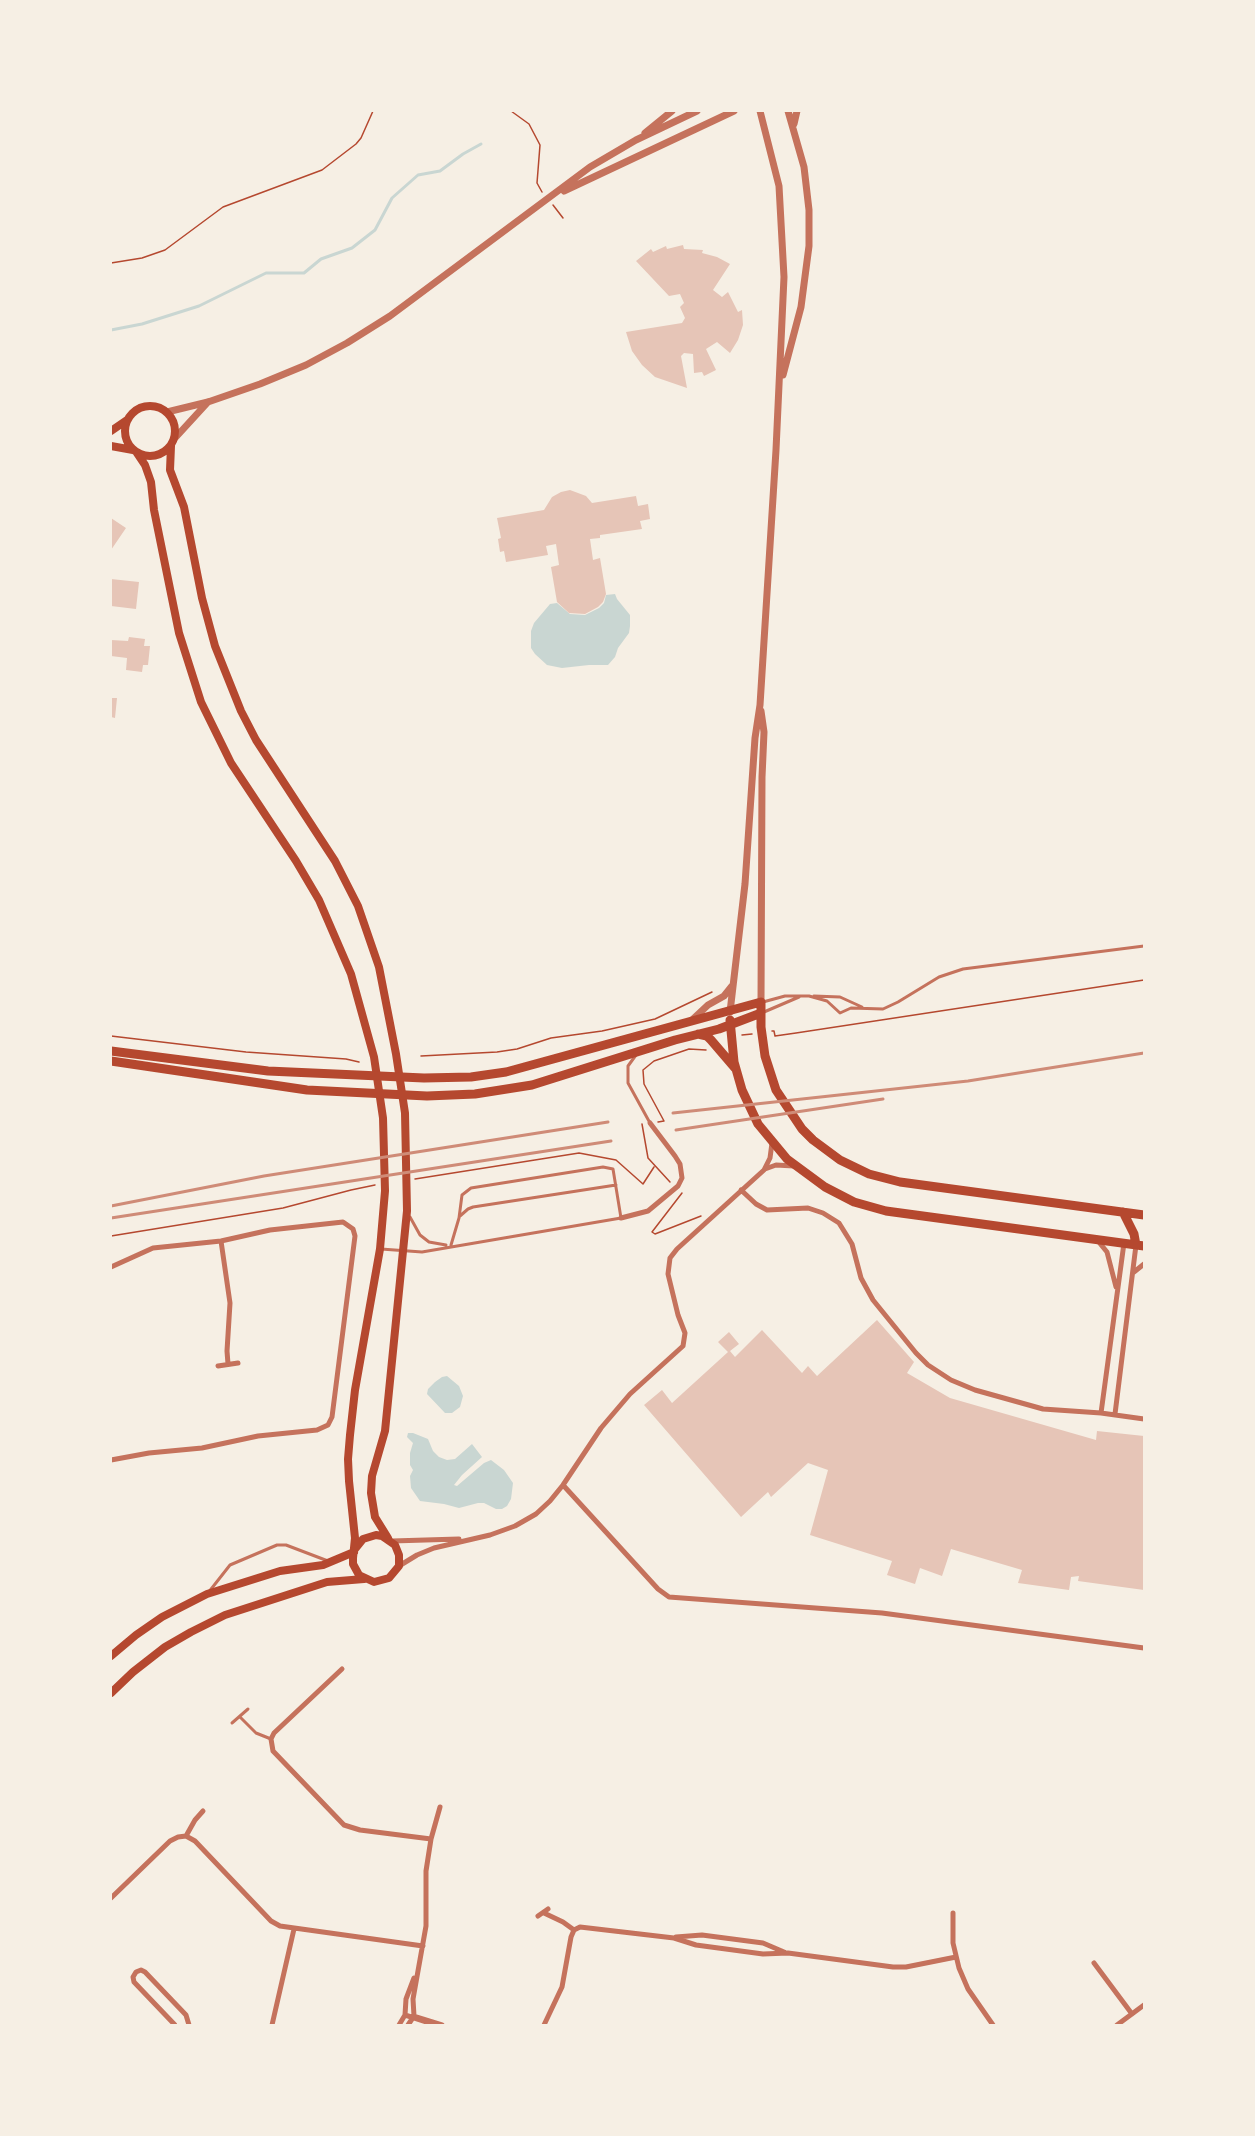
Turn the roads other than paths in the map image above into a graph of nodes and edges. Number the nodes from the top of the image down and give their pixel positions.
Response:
1 (672, 111) edge
2 (697, 111) edge
3 (734, 111) edge
4 (760, 111) edge
5 (788, 111) edge
6 (797, 111) edge
7 (794, 126) junction
8 (636, 140) junction
9 (548, 199) junction
10 (779, 398) junction
11 (208, 402) junction
12 (167, 411) junction
13 (128, 420) junction
14 (111, 431) edge
15 (173, 442) junction
16 (111, 446) edge
17 (135, 451) junction
18 (760, 705) junction
19 (1144, 946) edge
20 (733, 984) junction
21 (804, 996) junction
22 (809, 996) junction
23 (761, 1002) junction
24 (865, 1008) junction
25 (730, 1012) junction
26 (761, 1013) junction
27 (692, 1020) junction
28 (730, 1025) junction
29 (698, 1034) junction
30 (111, 1051) edge
31 (639, 1051) junction
32 (111, 1061) edge
33 (737, 1070) junction
34 (377, 1076) junction
35 (400, 1077) junction
36 (380, 1094) junction
37 (403, 1095) junction
38 (650, 1123) joint
39 (772, 1143) junction
40 (795, 1166) junction
41 (764, 1170) junction
42 (616, 1185) junction
43 (741, 1190) junction
44 (407, 1211) junction
45 (1123, 1212) junction
46 (1144, 1215) edge
47 (459, 1218) junction
48 (621, 1218) junction
49 (1094, 1239) junction
50 (221, 1241) junction
51 (1124, 1243) junction
52 (451, 1245) junction
53 (1140, 1245) edge
54 (380, 1249) junction
55 (403, 1251) junction
56 (1144, 1264) edge
57 (111, 1268) edge
58 (1133, 1273) junction
59 (1118, 1292) junction
60 (238, 1363) dead end
61 (228, 1364) junction
62 (218, 1366) dead end
63 (1101, 1413) junction
64 (1115, 1414) junction
65 (1144, 1419) edge
66 (111, 1459) edge
67 (563, 1485) junction
68 (465, 1539) junction
69 (390, 1540) junction
70 (354, 1551) junction
71 (331, 1562) junction
72 (399, 1566) junction
73 (364, 1579) junction
74 (207, 1594) junction
75 (1144, 1648) edge
76 (111, 1656) edge
77 (342, 1669) dead end
78 (111, 1693) edge
79 (248, 1708) dead end
80 (240, 1718) junction
81 (232, 1723) dead end
82 (271, 1739) junction
83 (440, 1807) dead end
84 (203, 1811) dead end
85 (186, 1836) junction
86 (431, 1839) junction
87 (111, 1898) edge
88 (953, 1913) dead end
89 (538, 1916) dead end
90 (294, 1929) junction
91 (574, 1930) junction
92 (674, 1938) junction
93 (423, 1946) junction
94 (788, 1953) junction
95 (956, 1957) junction
96 (1094, 1963) dead end
97 (419, 1969) junction
98 (1144, 2005) edge
99 (1132, 2014) junction
100 (405, 2015) junction
101 (413, 2018) junction
102 (175, 2025) edge
103 (189, 2025) edge
104 (272, 2025) edge
105 (399, 2025) edge
106 (408, 2025) edge
107 (437, 2025) edge
108 (442, 2025) edge
109 (544, 2025) edge
110 (993, 2025) edge
111 (1117, 2025) edge

1 - 8 street
2 - 8 street
3 - 9 street
4 - 10 street
5 - 7 street
6 - 7 street
7 - 10 street
8 - 9 street
9 - 11 street
10 - 18 street
11 - 12 street
11 - 15 street
12 - 13 main road
12 - 15 main road
13 - 14 main road
13 - 17 main road
15 - 17 main road
15 - 35 main road
16 - 17 main road
17 - 34 main road
18 - 20 street
18 - 23 street
19 - 24 lane
20 - 25 street
20 - 27 street
21 - 22 lane
21 - 23 lane
21 - 26 lane
22 - 24 lane
22 - 24 lane
23 - 25 main road
23 - 26 main road
25 - 27 main road
25 - 28 main road
26 - 28 main road
26 - 45 main road
27 - 35 main road
28 - 29 main road
28 - 33 main road
29 - 31 main road
29 - 33 main road
30 - 34 main road
31 - 37 main road
31 - 38 lane
32 - 36 main road
33 - 39 main road
34 - 35 main road
34 - 36 main road
35 - 37 main road
36 - 37 main road
36 - 54 main road
37 - 44 main road
38 - 48 street
39 - 40 main road
39 - 41 street
40 - 41 street
40 - 49 main road
41 - 43 street
42 - 47 lane
42 - 47 lane
42 - 48 lane
43 - 63 street
43 - 67 street
44 - 52 lane
44 - 55 main road
45 - 46 main road
45 - 51 main road
45 - 53 main road
47 - 52 lane
48 - 52 lane
49 - 51 main road
49 - 59 street
50 - 57 street
50 - 61 street
50 - 66 street
51 - 53 main road
51 - 59 street
52 - 55 lane
53 - 58 street
54 - 55 lane
54 - 70 main road
55 - 69 main road
56 - 58 street
58 - 64 street
59 - 63 street
60 - 61 street
61 - 62 street
63 - 64 street
64 - 65 street
67 - 68 street
67 - 75 street
68 - 69 street
68 - 72 street
69 - 70 main road
69 - 72 main road
70 - 71 main road
70 - 73 main road
71 - 74 main road
71 - 74 lane
72 - 73 main road
73 - 78 main road
74 - 76 main road
77 - 82 street
79 - 80 lane
80 - 81 lane
80 - 82 lane
82 - 86 street
83 - 86 street
84 - 85 street
85 - 87 street
85 - 90 street
86 - 93 street
88 - 95 street
89 - 91 street
90 - 93 street
90 - 104 street
91 - 92 street
91 - 109 street
92 - 94 street
92 - 94 street
93 - 97 street
94 - 95 street
95 - 110 street
96 - 99 street
97 - 100 street
97 - 101 street
98 - 99 street
99 - 111 street
100 - 101 street
100 - 105 street
101 - 106 street
101 - 107 street
101 - 108 street
102 - 103 street

